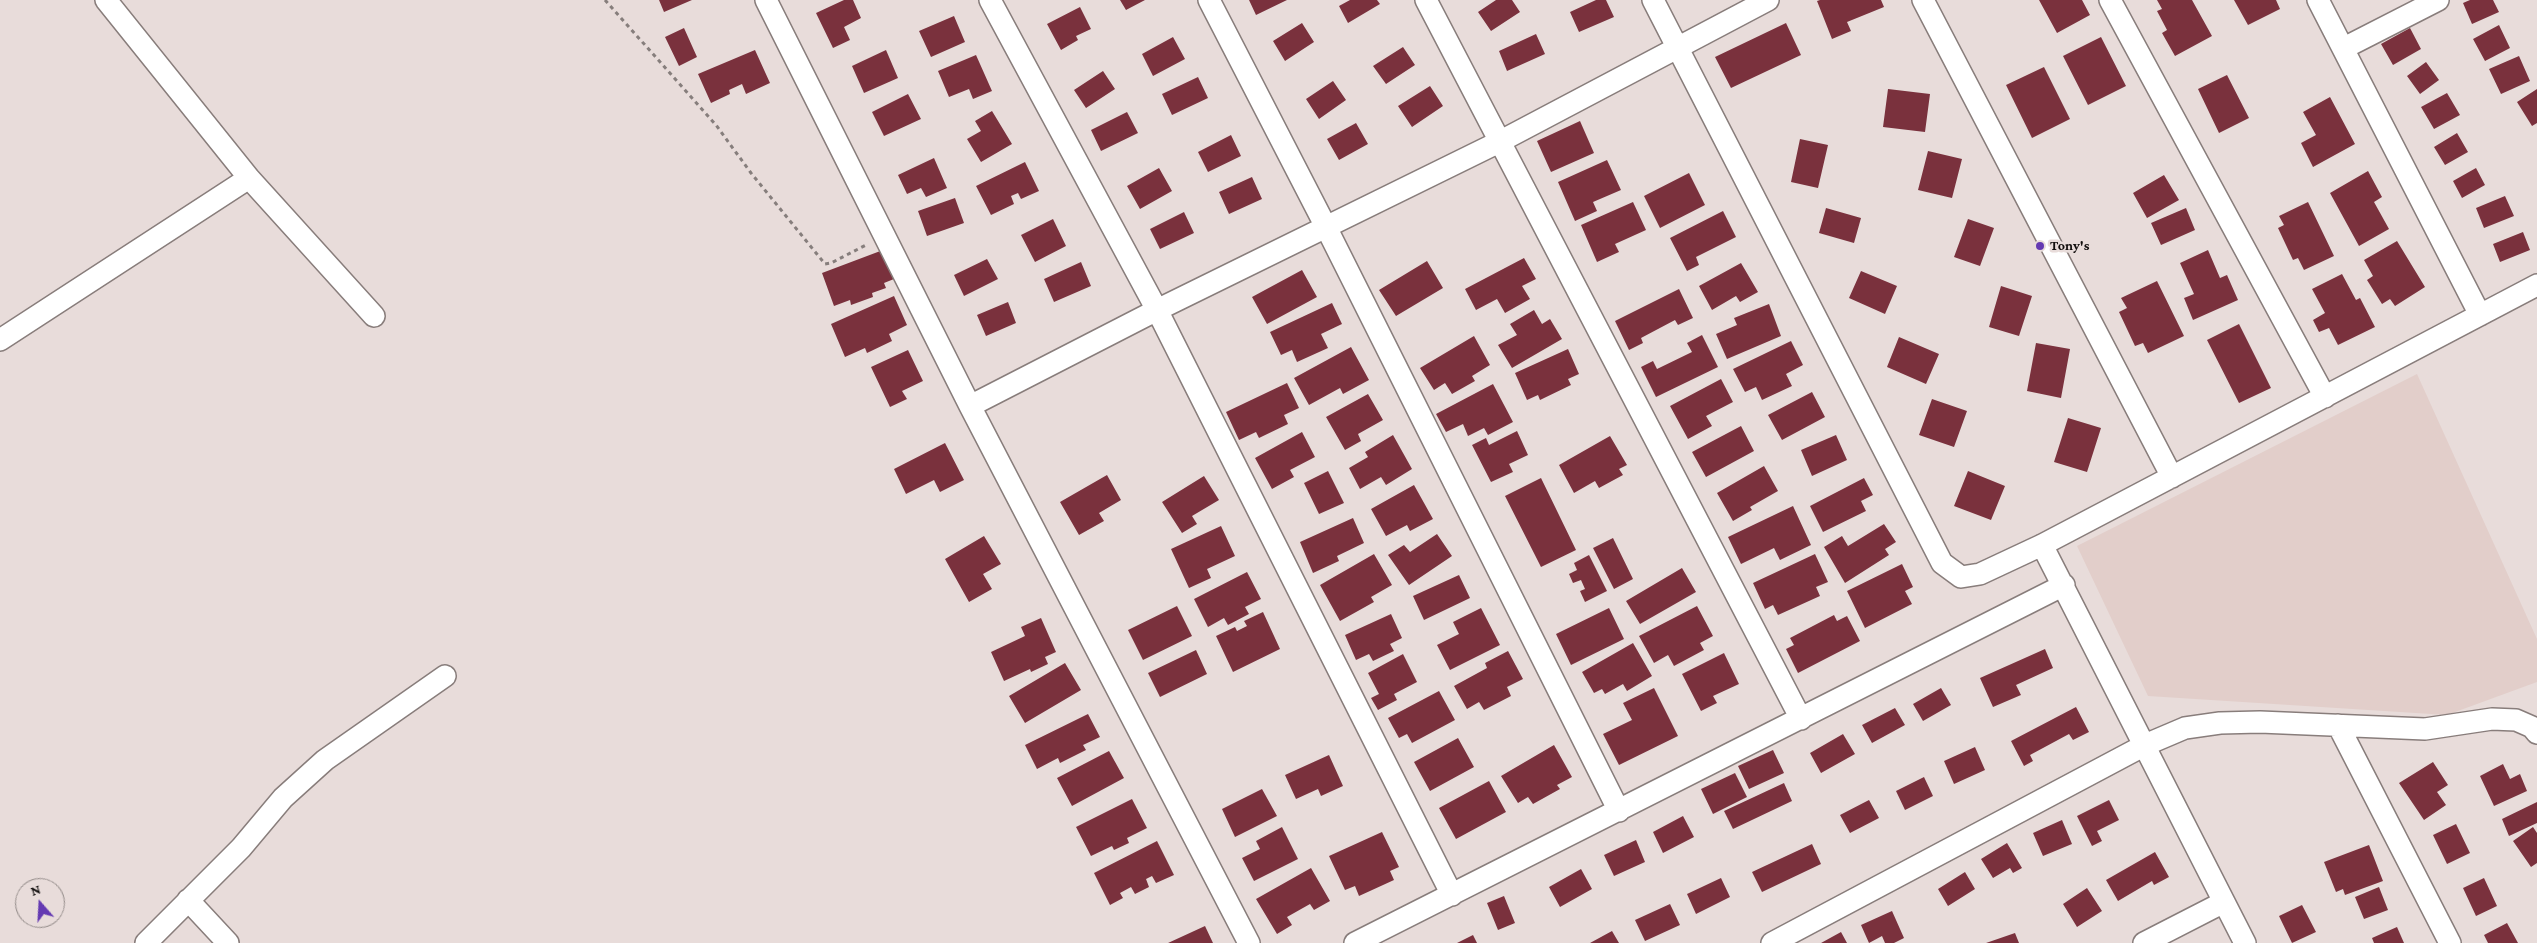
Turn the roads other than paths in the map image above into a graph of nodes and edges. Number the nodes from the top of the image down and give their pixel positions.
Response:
1 (106, 0) edge
2 (766, 0) edge
3 (990, 0) edge
4 (1209, 0) edge
5 (1426, 0) edge
6 (1653, 0) edge
7 (1768, 0) edge
8 (1923, 0) edge
9 (2110, 0) edge
10 (2318, 0) edge
11 (2438, 0) edge
12 (1677, 47) junction
13 (2344, 48) junction
14 (1500, 142) junction
15 (249, 178) junction
16 (1326, 227) junction
17 (2537, 285) edge
18 (1157, 310) junction
19 (2480, 315) junction
20 (374, 316) dead end
21 (0, 340) edge
22 (2324, 397) junction
23 (970, 406) junction
24 (2172, 477) junction
25 (2042, 545) junction
26 (2064, 585) junction
27 (445, 676) dead end
28 (1801, 719) junction
29 (2338, 725) junction
30 (2537, 733) edge
31 (2145, 745) junction
32 (1619, 811) junction
33 (1452, 895) junction
34 (188, 900) junction
35 (2224, 902) junction
36 (146, 943) edge
37 (228, 943) edge
38 (1249, 943) edge
39 (1355, 943) edge
40 (1772, 943) edge
41 (2144, 943) edge
42 (2245, 943) edge
43 (2450, 943) edge

1 - 15 street
2 - 23 street
3 - 18 street
4 - 16 street
5 - 14 street
6 - 12 street
7 - 12 street
8 - 24 street
9 - 22 street
10 - 13 street
11 - 13 street
12 - 14 street
12 - 25 street
13 - 19 street
14 - 16 street
14 - 28 street
15 - 20 street
15 - 21 street
16 - 18 street
16 - 32 street
17 - 19 street
18 - 23 street
18 - 33 street
19 - 22 street
22 - 24 street
23 - 38 street
24 - 25 street
25 - 26 street
26 - 28 street
26 - 31 street
27 - 34 street
28 - 32 street
29 - 30 street
29 - 31 street
29 - 43 street
31 - 35 street
31 - 40 street
32 - 33 street
33 - 39 street
34 - 36 street
34 - 37 street
35 - 41 street
35 - 42 street

